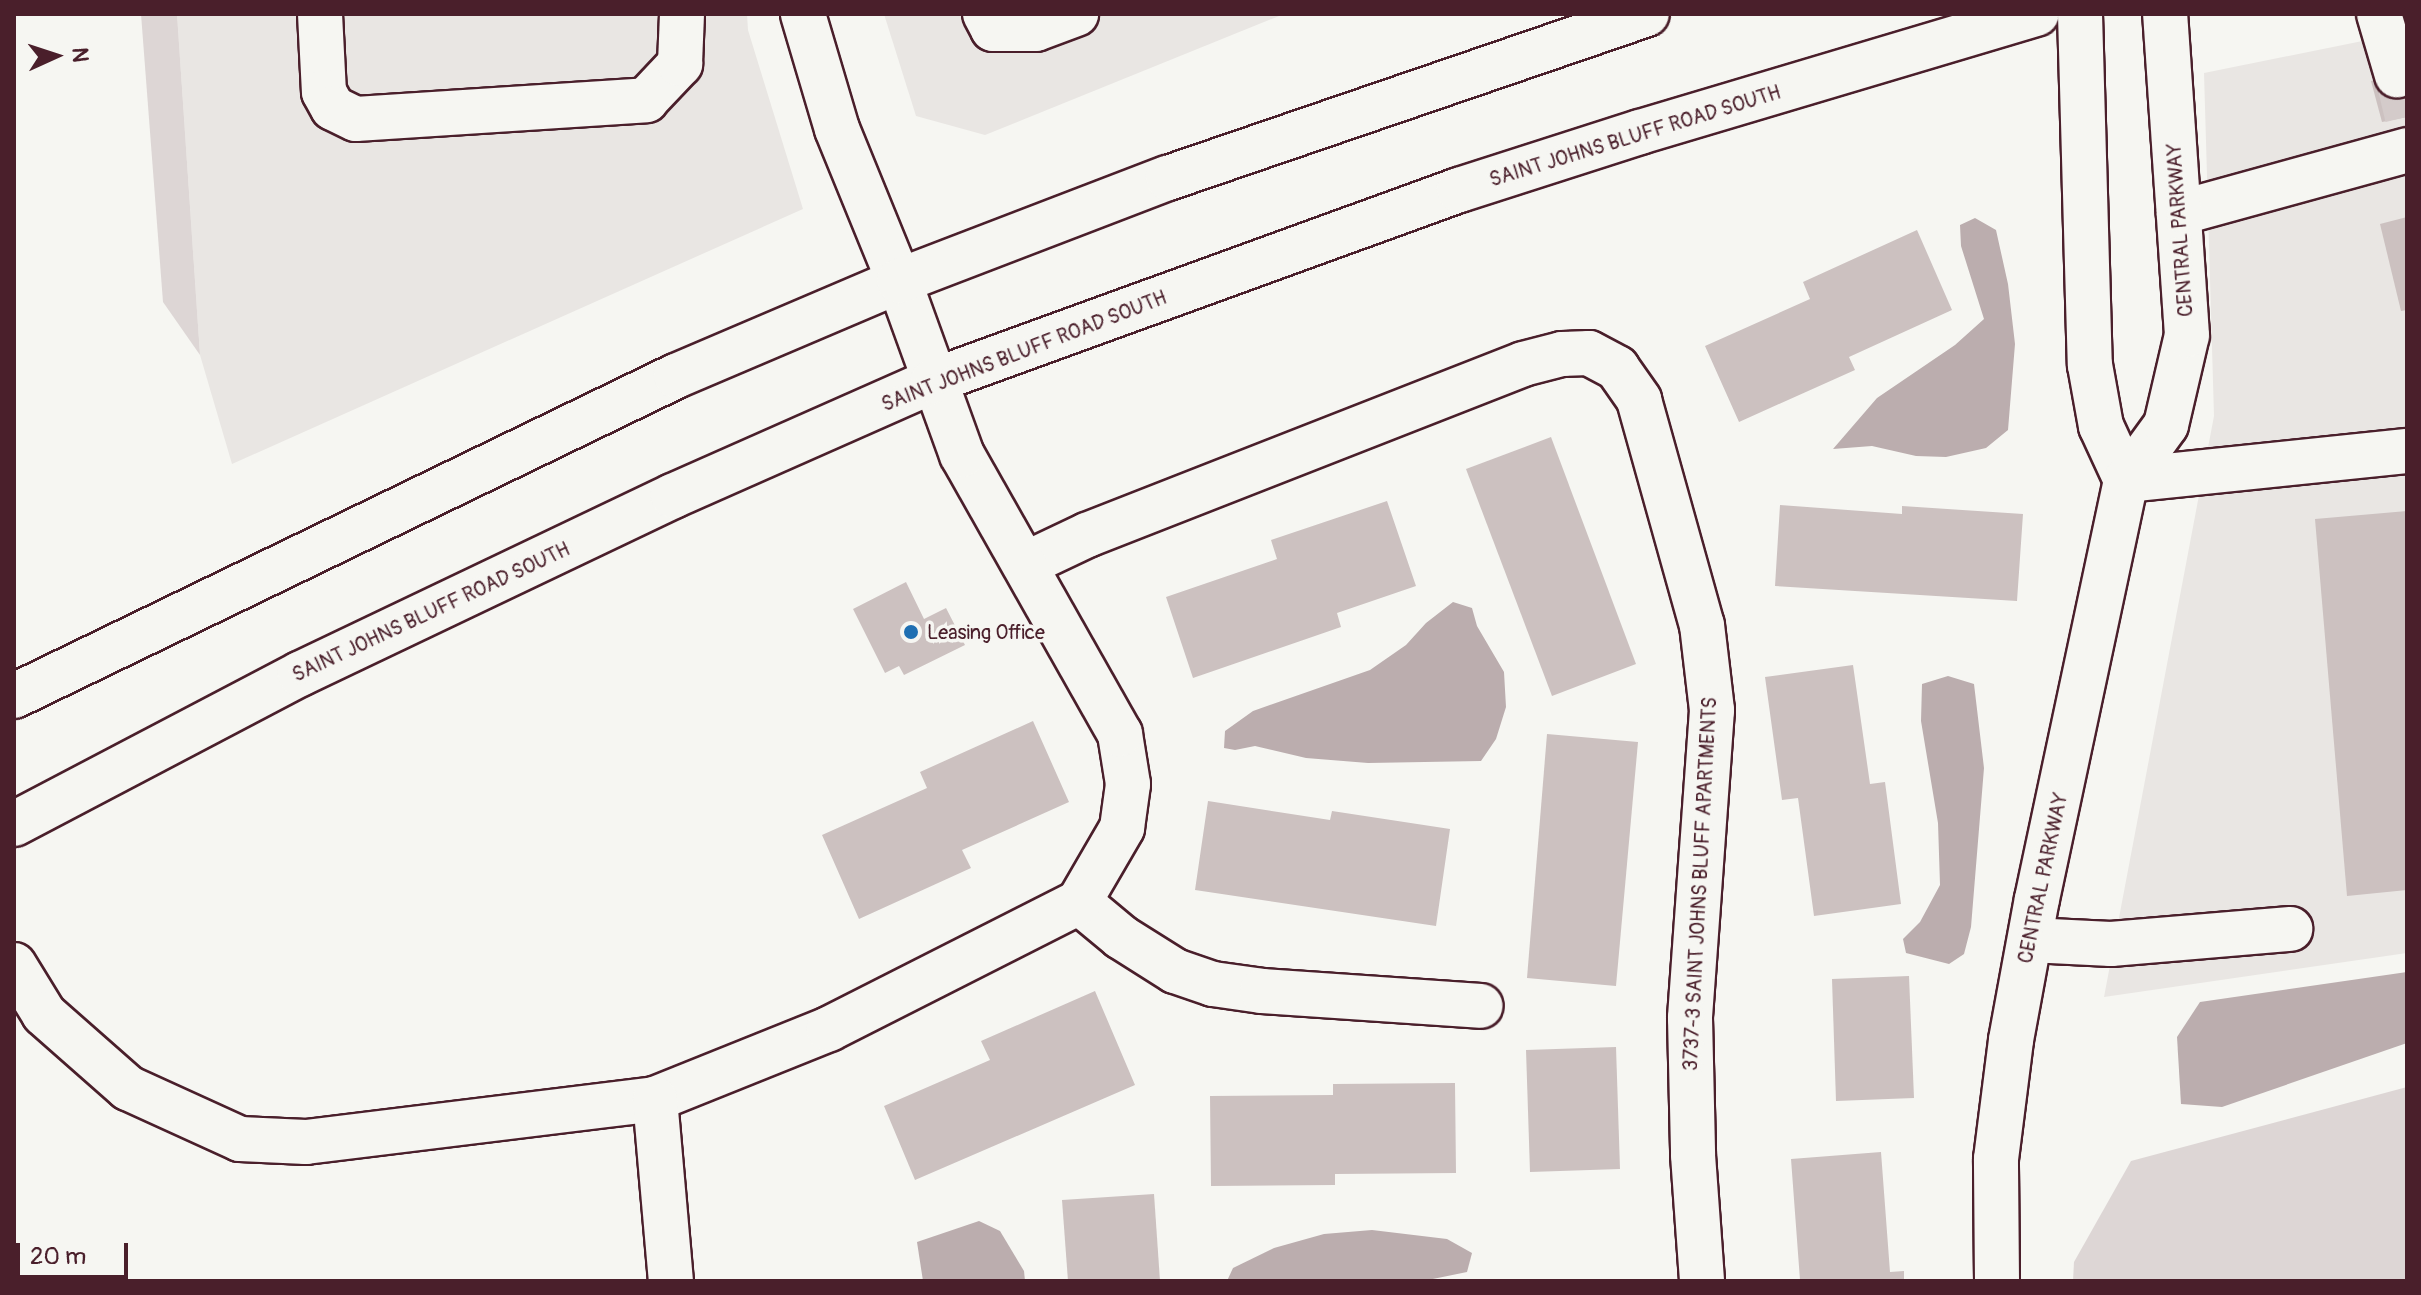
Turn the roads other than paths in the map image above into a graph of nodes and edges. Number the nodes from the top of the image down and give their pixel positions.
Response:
1 (320, 14) edge
2 (682, 14) edge
3 (803, 14) edge
4 (985, 14) edge
5 (1076, 14) edge
6 (1647, 14) edge
7 (2037, 14) edge
8 (2080, 14) edge
9 (2165, 14) edge
10 (2379, 14) edge
11 (2397, 75) tunnel mouth
12 (2407, 150) edge
13 (2179, 213) junction
14 (899, 281) junction
15 (933, 381) junction
16 (2407, 451) edge
17 (2126, 480) junction
18 (1026, 564) junction
19 (14, 696) edge
20 (14, 824) edge
21 (1079, 902) junction
22 (2290, 929) dead end
23 (2030, 940) junction
24 (14, 965) edge
25 (1480, 1006) dead end
26 (29, 1023) edge
27 (655, 1099) junction
28 (671, 1281) edge
29 (1702, 1281) edge
30 (1997, 1281) edge

1 - 2 street
3 - 14 street
4 - 5 street
6 - 14 street
7 - 15 street, SAINT JOHNS BLUFF ROAD SOUTH
8 - 17 street
9 - 13 street, CENTRAL PARKWAY
10 - 11 street
12 - 13 street
13 - 17 street, CENTRAL PARKWAY
14 - 15 street
14 - 19 street
15 - 18 street
15 - 20 street, SAINT JOHNS BLUFF ROAD SOUTH
16 - 17 street
17 - 23 street, CENTRAL PARKWAY
18 - 21 street
18 - 29 street, 3737-3 SAINT JOHNS BLUFF APARTMENTS
21 - 25 street
21 - 27 street
22 - 23 street
23 - 30 street, CENTRAL PARKWAY
24 - 26 street
26 - 27 street
27 - 28 street

